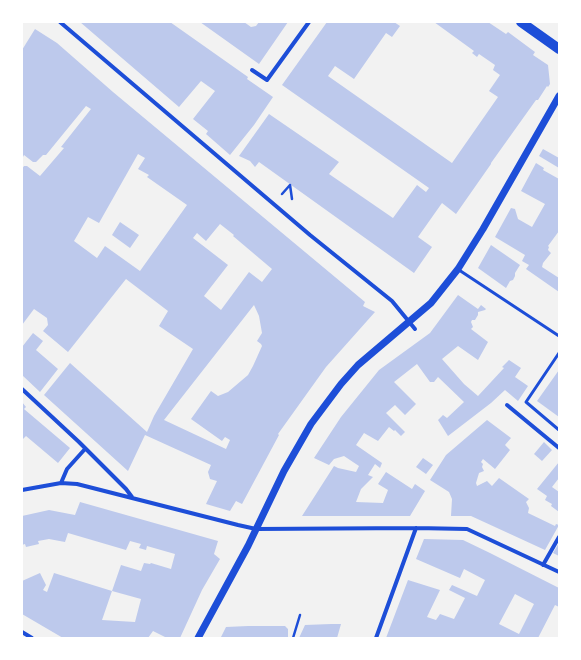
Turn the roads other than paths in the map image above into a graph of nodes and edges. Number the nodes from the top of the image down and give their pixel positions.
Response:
1 (60, 22) edge
2 (309, 22) edge
3 (522, 22) edge
4 (559, 49) edge
5 (252, 70) dead end
6 (559, 96) edge
7 (458, 269) junction
8 (409, 323) junction
9 (415, 329) dead end
10 (559, 336) edge
11 (559, 353) edge
12 (22, 389) edge
13 (506, 405) dead end
14 (559, 430) edge
15 (559, 448) edge
16 (85, 449) junction
17 (61, 483) junction
18 (22, 490) edge
19 (132, 497) junction
20 (416, 528) junction
21 (256, 529) junction
22 (559, 537) edge
23 (543, 565) junction
24 (559, 572) edge
25 (22, 632) edge
26 (32, 638) edge
27 (198, 638) edge
28 (376, 638) edge

1 - 8 street
2 - 5 street
3 - 4 main road
6 - 7 street
7 - 8 street
7 - 10 lane
8 - 9 street
8 - 21 street
11 - 14 lane
12 - 16 street
13 - 15 street
16 - 17 street
16 - 19 street
17 - 18 street
17 - 19 street
19 - 21 street
20 - 21 street
20 - 23 street
20 - 28 street
21 - 27 street
22 - 23 street
23 - 24 street
25 - 26 street

